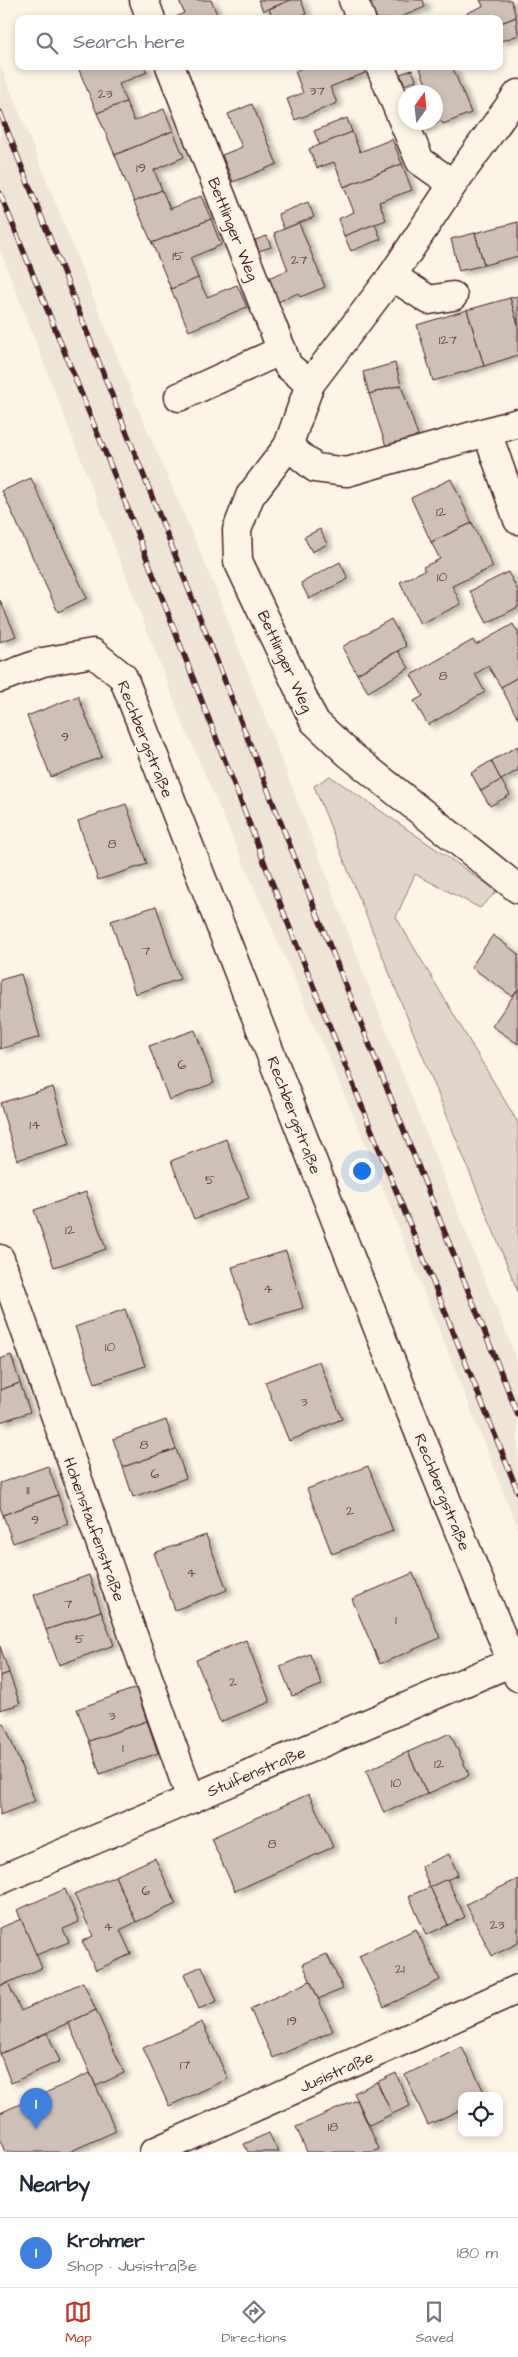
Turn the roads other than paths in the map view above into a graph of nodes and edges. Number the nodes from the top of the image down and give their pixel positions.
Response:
1 (144, 0) edge
2 (353, 0) edge
3 (150, 15) edge
4 (359, 15) edge
5 (172, 70) edge
6 (382, 70) edge
7 (518, 94) edge
8 (453, 184) junction
9 (392, 276) junction
10 (453, 296) dead end
11 (282, 350) junction
12 (310, 384) junction
13 (179, 397) dead end
14 (518, 424) edge
15 (488, 432) junction
16 (288, 446) junction
17 (518, 520) edge
18 (0, 678) edge
19 (518, 889) edge
20 (0, 1259) edge
21 (515, 1670) edge
22 (191, 1799) junction
23 (0, 1880) edge
24 (518, 1989) edge
25 (154, 2152) edge

1 - 3 street
2 - 4 street
5 - 11 street, Bettlinger Weg
6 - 8 street
7 - 8 street, Bettlinger Weg
8 - 9 street, Bettlinger Weg
9 - 10 street
9 - 12 street, Bettlinger Weg
11 - 12 street, Bettlinger Weg
11 - 13 street
12 - 16 street, Bettlinger Weg
14 - 15 street
15 - 16 street
15 - 17 street
16 - 19 street, Bettlinger Weg
18 - 21 street, Rechbergstraße
20 - 22 street, Hohenstaufenstraße
21 - 22 street, Stuifenstraße
22 - 23 street, Stuifenstraße
24 - 25 street, Jusistraße

